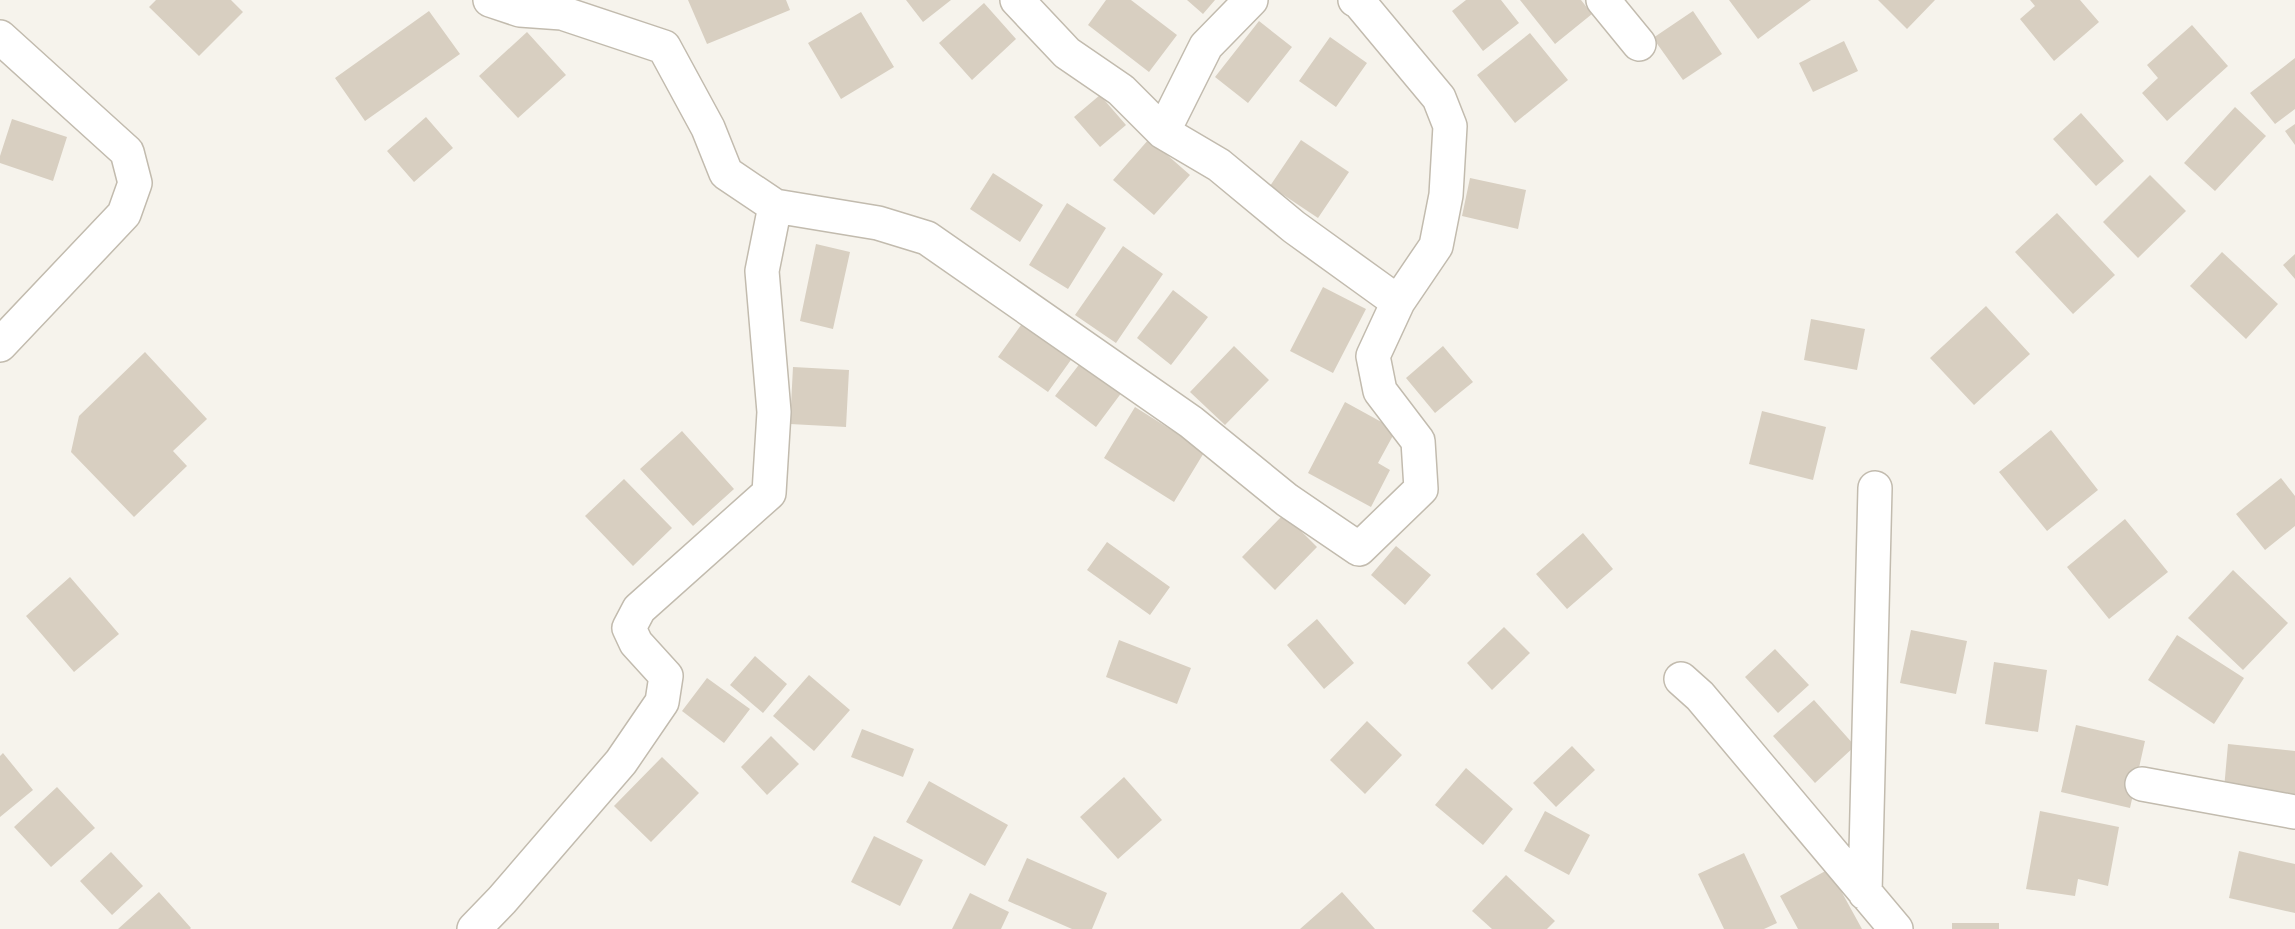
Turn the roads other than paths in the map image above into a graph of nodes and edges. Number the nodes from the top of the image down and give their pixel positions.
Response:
1 (490, 0) edge
2 (1017, 0) edge
3 (1251, 0) edge
4 (1355, 0) edge
5 (1603, 0) edge
6 (0, 37) edge
7 (1639, 44) dead end
8 (1163, 132) junction
9 (775, 207) junction
10 (1398, 302) junction
11 (0, 345) edge
12 (1875, 488) dead end
13 (1681, 679) dead end
14 (2142, 784) dead end
15 (2295, 812) edge
16 (1865, 892) junction
17 (474, 929) edge
18 (1896, 929) edge

1 - 9 street
2 - 8 street
3 - 8 street
4 - 10 street
5 - 7 street
6 - 11 street
8 - 10 street
9 - 10 street
9 - 17 street
12 - 16 street
13 - 16 street
14 - 15 street
16 - 18 street

